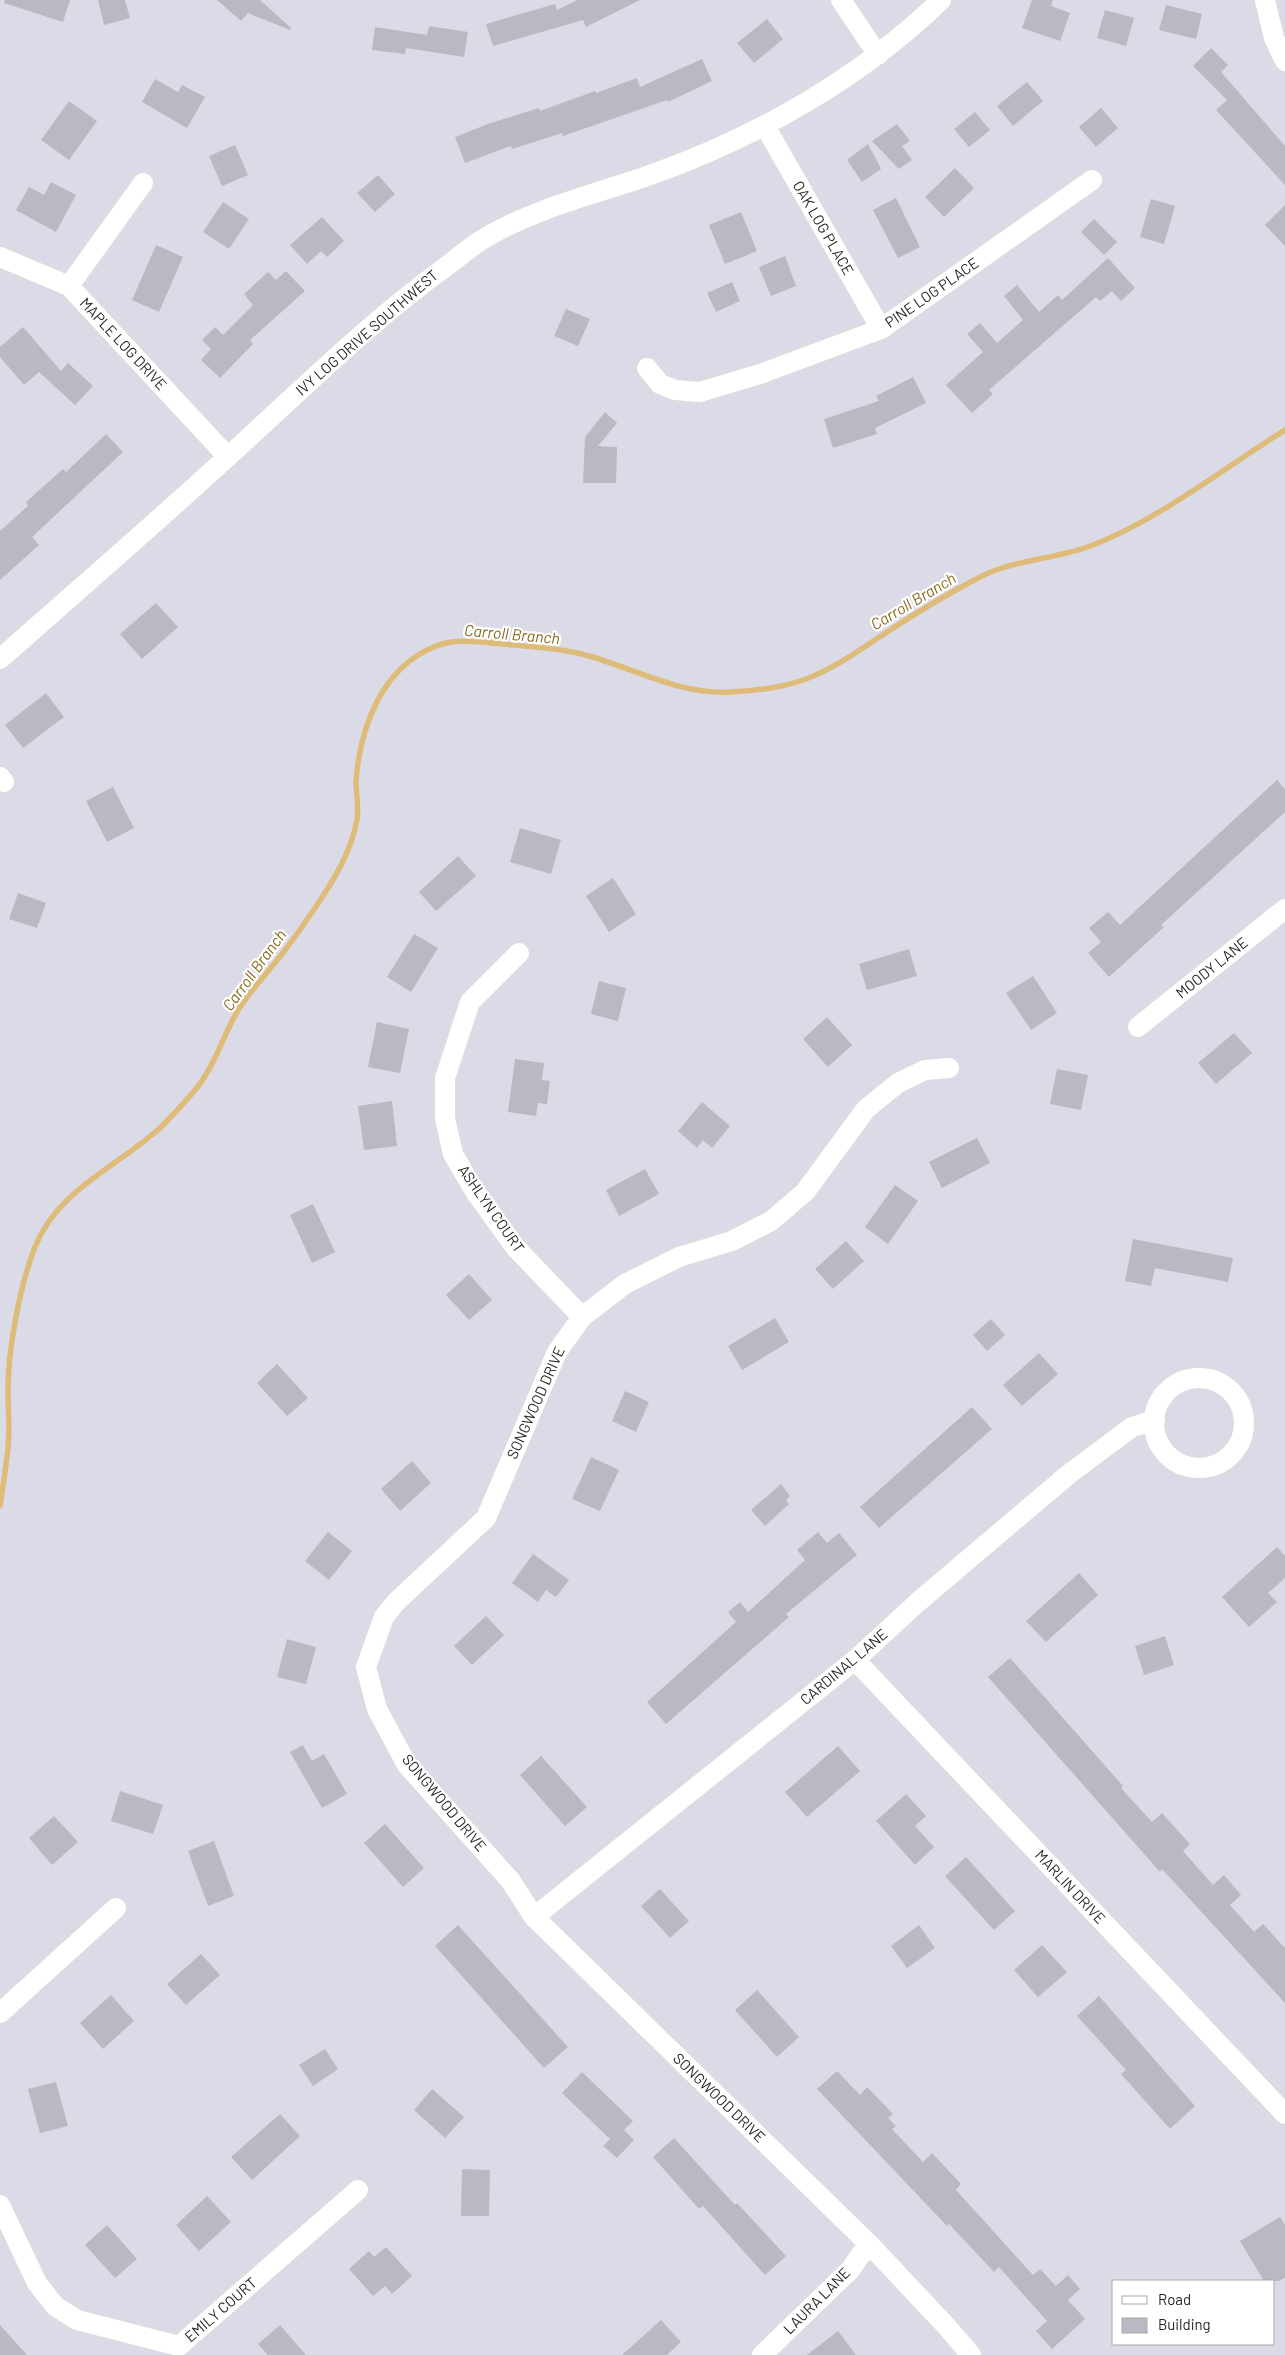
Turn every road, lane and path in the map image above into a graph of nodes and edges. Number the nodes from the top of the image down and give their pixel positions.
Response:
1 (841, 0) edge
2 (941, 0) edge
3 (1265, 0) edge
4 (878, 55) junction
5 (1285, 61) edge
6 (765, 126) junction
7 (1092, 180) dead end
8 (143, 183) dead end
9 (0, 257) edge
10 (69, 286) junction
11 (881, 329) junction
12 (647, 368) dead end
13 (228, 457) junction
14 (0, 659) edge
15 (1285, 909) edge
16 (518, 953) dead end
17 (1138, 1027) dead end
18 (949, 1068) dead end
19 (582, 1317) junction
20 (1154, 1420) junction
21 (855, 1660) junction
22 (116, 1908) dead end
23 (534, 1917) junction
24 (0, 2013) edge
25 (1285, 2114) edge
26 (358, 2190) dead end
27 (0, 2205) edge
28 (872, 2248) junction
29 (183, 2351) edge
30 (762, 2355) edge
31 (971, 2355) edge

1 - 4 street
2 - 4 street, IVY LOG DRIVE SOUTHWEST
3 - 5 street
4 - 6 street, IVY LOG DRIVE SOUTHWEST
6 - 11 street, OAK LOG PLACE
6 - 13 street, IVY LOG DRIVE SOUTHWEST
7 - 11 street, PINE LOG PLACE
8 - 10 street
9 - 10 street, MAPLE LOG DRIVE
10 - 13 street, MAPLE LOG DRIVE
11 - 12 street, PINE LOG PLACE
13 - 14 street, IVY LOG DRIVE SOUTHWEST
15 - 17 street, MOODY LANE
16 - 19 street, ASHLYN COURT
18 - 19 street, SONGWOOD DRIVE
19 - 23 street, SONGWOOD DRIVE
20 - 20 street
20 - 21 street, CARDINAL LANE
21 - 23 street, CARDINAL LANE
21 - 25 street, MARLIN DRIVE
22 - 24 street
23 - 28 street, SONGWOOD DRIVE
26 - 29 street, EMILY COURT
27 - 29 street, EMILY COURT
28 - 30 street, LAURA LANE
28 - 31 street, SONGWOOD DRIVE

